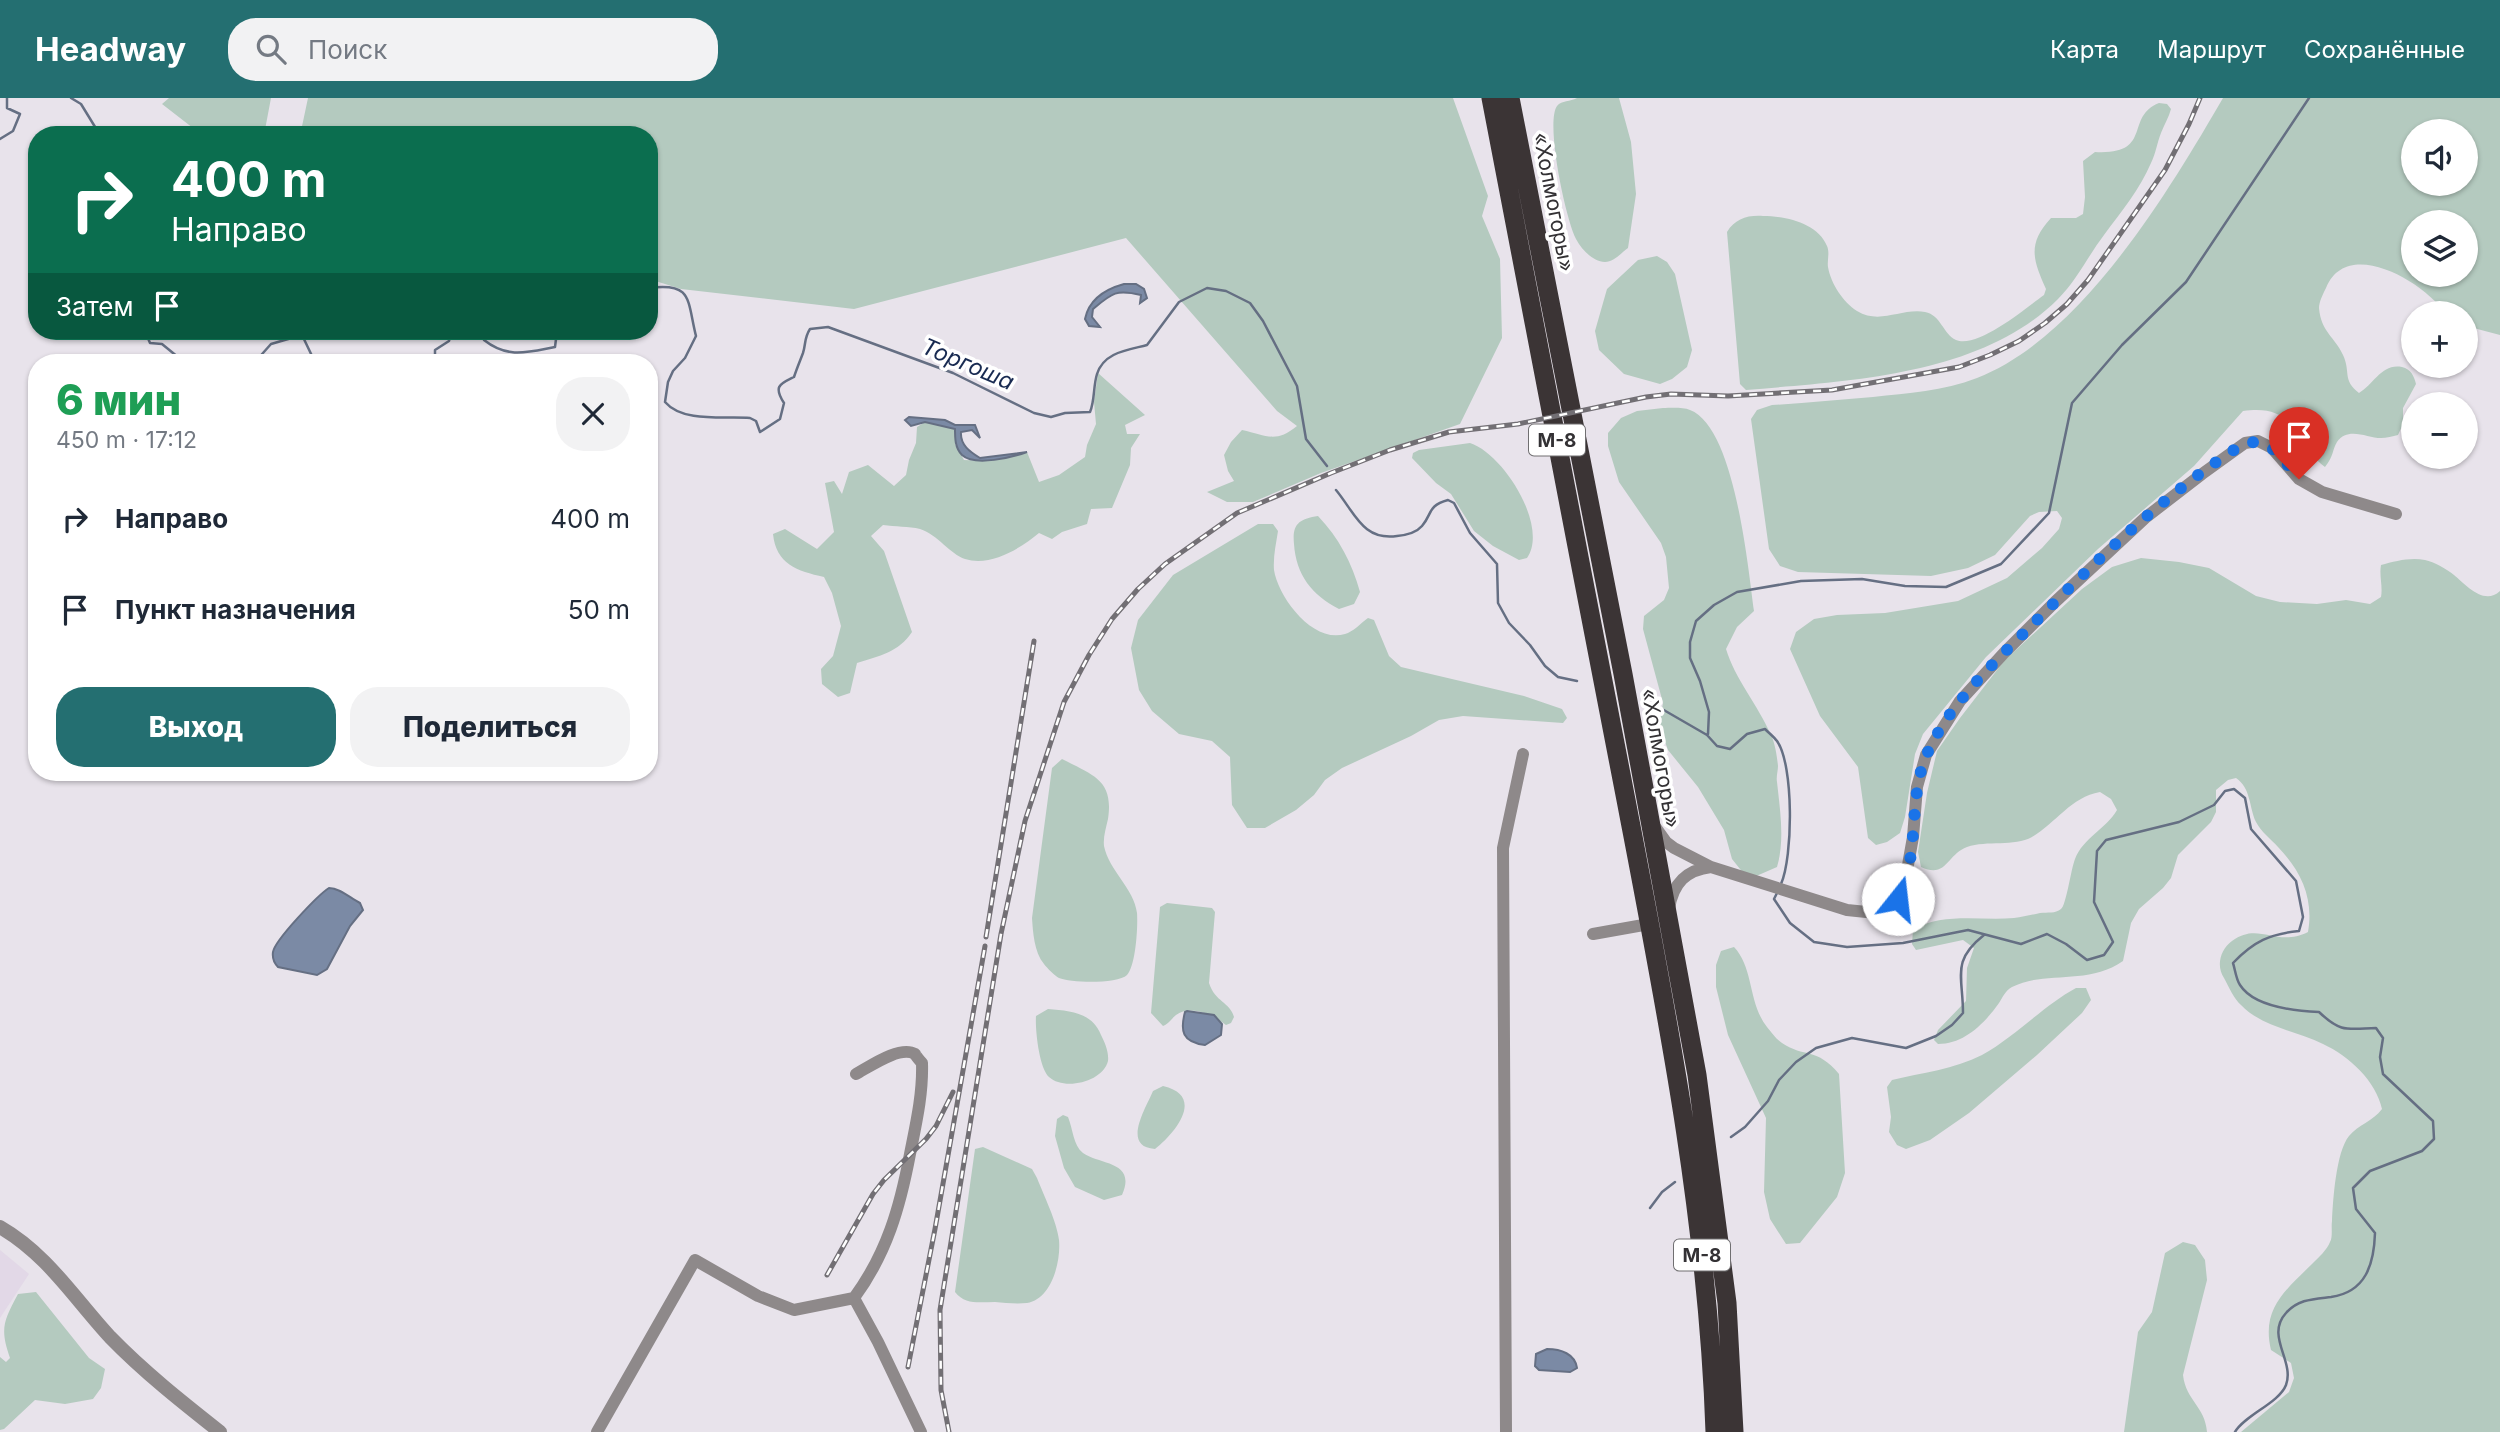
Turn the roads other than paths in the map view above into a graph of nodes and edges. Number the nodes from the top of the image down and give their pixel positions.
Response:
1 (1491, 98) edge
2 (1510, 98) edge
3 (2396, 514) dead end
4 (1523, 754) dead end
5 (1648, 814) junction
6 (1711, 867) junction
7 (1668, 917) junction
8 (1649, 924) junction
9 (1593, 934) dead end
10 (856, 1074) dead end
11 (0, 1227) edge
12 (854, 1298) junction
13 (220, 1432) edge
14 (597, 1432) edge
15 (921, 1432) edge
16 (1506, 1432) edge
17 (1715, 1432) edge
18 (1734, 1432) edge

1 - 8 highway, «Холмогоры» / М-8
2 - 5 highway, «Холмогоры» / М-8
3 - 6 street
4 - 16 street
5 - 6 street
5 - 7 highway, «Холмогоры» / М-8
6 - 7 street
7 - 18 highway, «Холмогоры» / М-8
8 - 9 street
8 - 17 highway, М-8
10 - 12 street
11 - 13 street
12 - 14 street
12 - 15 street

